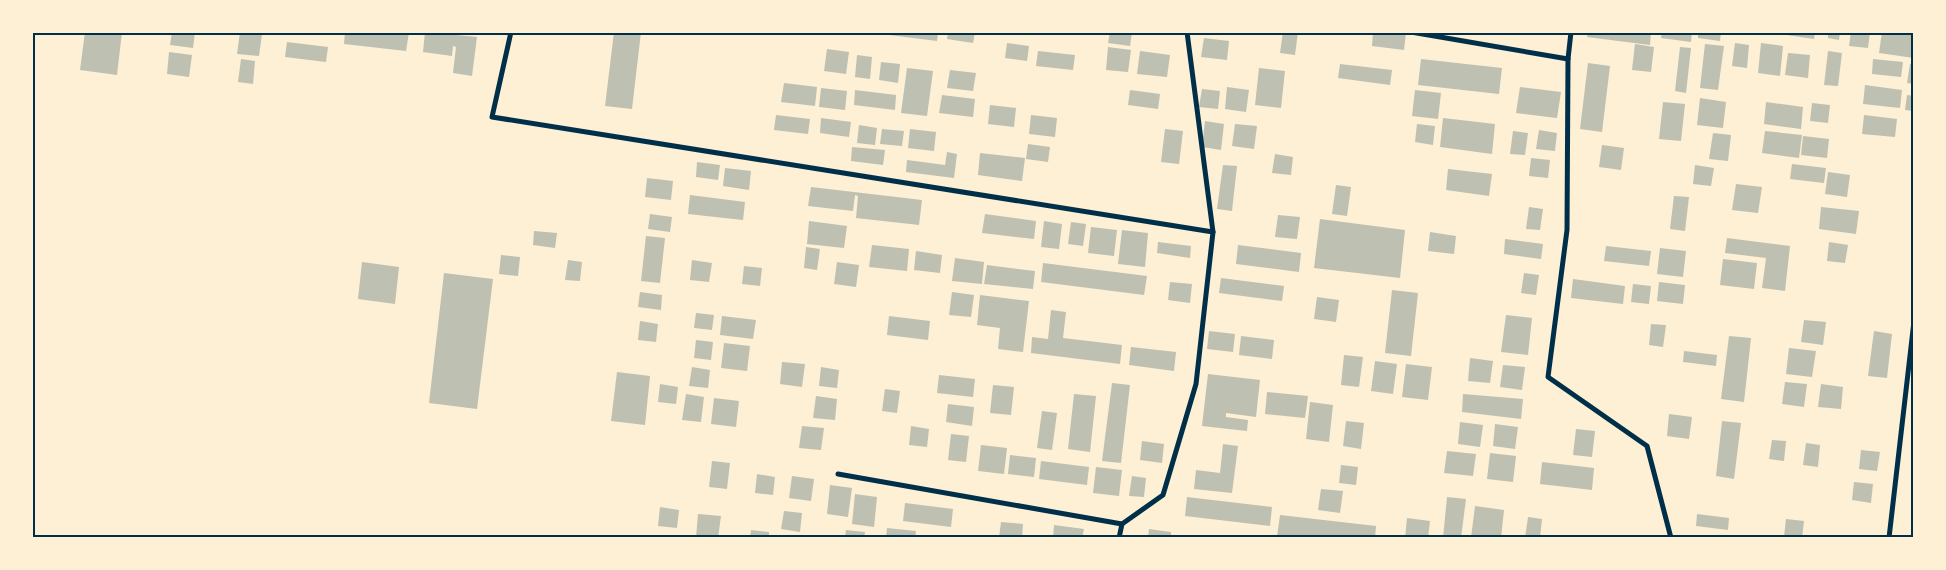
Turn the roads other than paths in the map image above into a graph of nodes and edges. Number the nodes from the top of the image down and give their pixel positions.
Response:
1 (511, 32) edge
2 (1187, 32) edge
3 (1411, 32) edge
4 (1571, 32) edge
5 (1568, 59) junction
6 (1213, 232) junction
7 (1914, 321) edge
8 (838, 474) dead end
9 (1122, 524) junction
10 (1119, 538) edge
11 (1671, 538) edge
12 (1889, 538) edge

1 - 6 street
2 - 6 street
3 - 5 street
4 - 5 street
5 - 11 street
6 - 9 street
7 - 12 street
8 - 9 street
9 - 10 street

